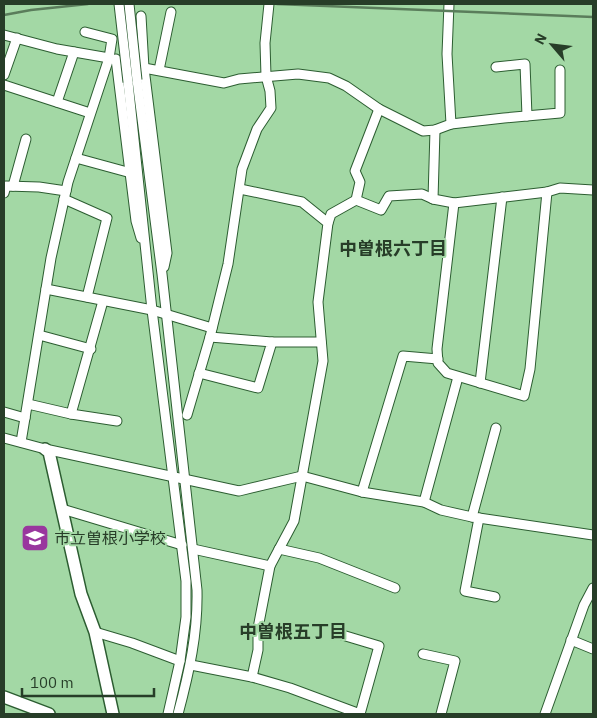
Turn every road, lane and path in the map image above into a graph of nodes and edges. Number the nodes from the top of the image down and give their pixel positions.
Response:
1 (119, 4) edge
2 (128, 4) edge
3 (269, 4) edge
4 (449, 4) edge
5 (172, 12) dead end
6 (141, 16) dead end
7 (85, 32) dead end
8 (4, 35) edge
9 (17, 38) junction
10 (74, 52) junction
11 (112, 58) junction
12 (496, 67) dead end
13 (144, 68) junction
14 (159, 70) junction
15 (560, 70) dead end
16 (4, 74) edge
17 (266, 76) junction
18 (133, 81) junction
19 (4, 85) edge
20 (57, 102) junction
21 (379, 109) junction
22 (90, 113) junction
23 (528, 116) junction
24 (452, 124) junction
25 (435, 130) junction
26 (26, 139) dead end
27 (76, 158) junction
28 (131, 173) junction
29 (13, 186) junction
30 (240, 189) junction
31 (593, 190) edge
32 (547, 192) junction
33 (4, 193) edge
34 (65, 195) junction
35 (502, 197) junction
36 (433, 199) junction
37 (356, 200) junction
38 (454, 203) junction
39 (328, 222) junction
40 (148, 270) junction
41 (162, 274) junction
42 (46, 289) junction
43 (87, 296) junction
44 (103, 301) junction
45 (152, 310) junction
46 (166, 315) junction
47 (212, 328) junction
48 (39, 335) junction
49 (210, 337) junction
50 (272, 342) junction
51 (321, 342) junction
52 (91, 349) junction
53 (438, 359) junction
54 (199, 373) junction
55 (458, 377) junction
56 (480, 383) junction
57 (28, 404) junction
58 (4, 412) edge
59 (71, 414) junction
60 (187, 415) dead end
61 (25, 418) junction
62 (117, 421) dead end
63 (496, 428) dead end
64 (4, 438) edge
65 (21, 442) junction
66 (45, 449) junction
67 (302, 476) junction
68 (172, 477) junction
69 (184, 479) junction
70 (362, 492) junction
71 (424, 502) junction
72 (62, 509) junction
73 (476, 518) junction
74 (593, 535) edge
75 (182, 545) junction
76 (193, 549) junction
77 (279, 549) junction
78 (270, 566) junction
79 (395, 588) dead end
80 (593, 588) edge
81 (495, 597) dead end
82 (95, 632) junction
83 (339, 634) dead end
84 (571, 640) junction
85 (593, 649) edge
86 (423, 654) dead end
87 (180, 661) junction
88 (191, 664) junction
89 (252, 677) junction
90 (4, 697) edge
91 (48, 714) edge
92 (113, 714) edge
93 (168, 714) edge
94 (178, 714) edge
95 (360, 714) edge
96 (441, 714) edge
97 (545, 714) edge

1 - 18 street, bridge
2 - 18 street, bridge
3 - 17 street
4 - 24 street
5 - 14 street
6 - 13 street
7 - 11 street
8 - 9 street
9 - 10 street
9 - 16 street
10 - 11 street
10 - 20 street
11 - 13 street
11 - 22 street
11 - 28 street
12 - 23 street
13 - 14 street
13 - 41 street
14 - 17 street
15 - 23 street
17 - 21 street
17 - 30 street
18 - 40 street
18 - 41 street
19 - 20 street
20 - 22 street
21 - 25 street
21 - 37 street
22 - 27 street
23 - 24 street
24 - 25 street
25 - 36 street
26 - 29 street
27 - 28 street
27 - 34 street
28 - 40 street
29 - 33 street
29 - 34 street
30 - 39 street
30 - 47 street
31 - 32 street
32 - 35 street
32 - 56 street
34 - 42 street
34 - 43 street
35 - 38 street
35 - 56 street
36 - 37 street
36 - 38 street
37 - 39 street
38 - 53 street
39 - 51 street
40 - 45 street
41 - 46 street
42 - 43 street
42 - 48 street
43 - 44 street
44 - 45 street
44 - 52 street
45 - 46 street
45 - 68 street
46 - 47 street
46 - 69 street
47 - 49 street
48 - 52 street
48 - 57 street
49 - 50 street
49 - 54 street
50 - 51 street
50 - 54 street
51 - 67 street
52 - 59 street
53 - 55 street
53 - 70 street
54 - 60 street
55 - 56 street
55 - 71 street
57 - 59 street
57 - 61 street
58 - 61 street
59 - 62 street
61 - 65 street
63 - 73 street
64 - 65 street
65 - 66 street
66 - 68 street
66 - 72 main road
67 - 69 street
67 - 70 street
67 - 77 street
68 - 69 street
68 - 75 street
69 - 76 street
70 - 71 street
71 - 73 street
72 - 75 street
72 - 82 main road
73 - 74 street
73 - 81 street
75 - 87 street
76 - 78 street
76 - 88 street
77 - 78 street
77 - 79 street
78 - 89 street
80 - 84 street
82 - 87 street
82 - 92 main road
83 - 95 street
84 - 85 street
84 - 97 street
86 - 96 street
87 - 93 street
88 - 89 street
88 - 94 street
89 - 95 street
90 - 91 main road

